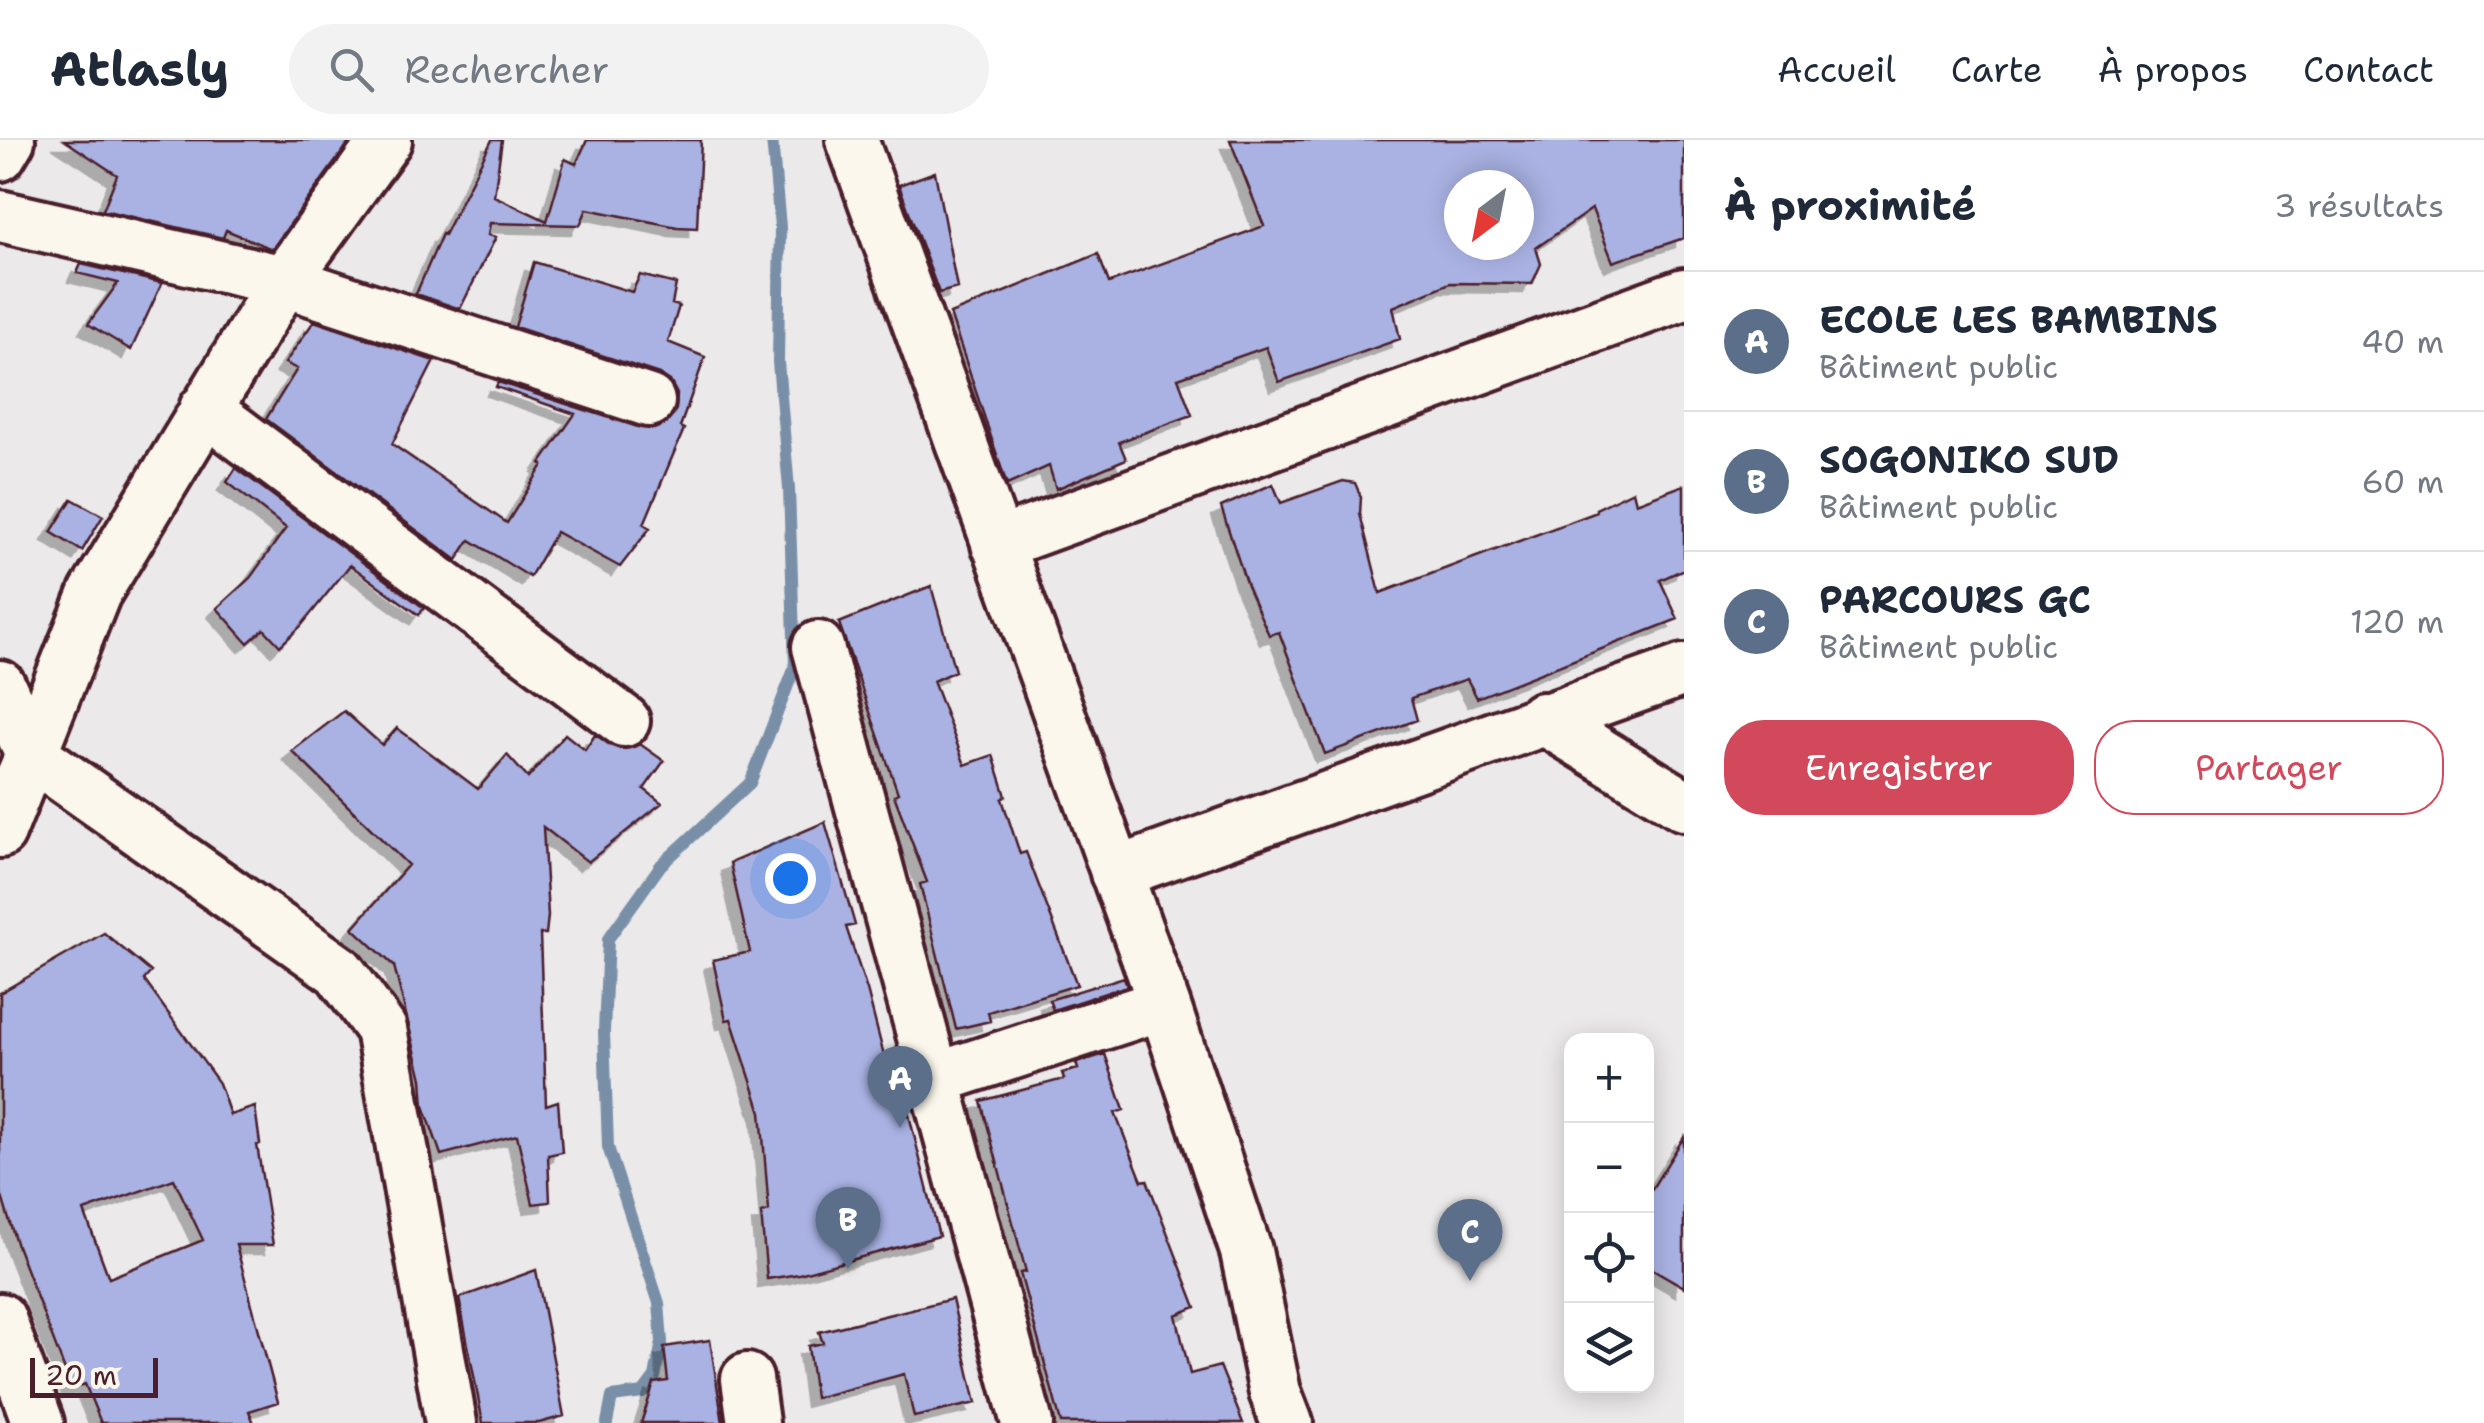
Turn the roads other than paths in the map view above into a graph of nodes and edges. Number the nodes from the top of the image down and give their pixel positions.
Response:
1 (9, 140) edge
2 (386, 140) edge
3 (868, 145) edge
4 (0, 155) edge
5 (0, 216) edge
6 (284, 281) junction
7 (1684, 294) edge
8 (649, 400) dead end
9 (205, 408) junction
10 (998, 544) junction
11 (818, 647) dead end
12 (1684, 670) edge
13 (0, 686) edge
14 (1542, 718) junction
15 (624, 722) dead end
16 (31, 754) junction
17 (1684, 805) edge
18 (0, 832) edge
19 (1116, 873) junction
20 (1164, 1004) junction
21 (936, 1078) junction
22 (0, 1319) edge
23 (38, 1423) edge
24 (450, 1423) edge
25 (1027, 1423) edge
26 (1287, 1423) edge

1 - 4 street
2 - 6 street
3 - 10 street
5 - 6 street
6 - 8 street
6 - 9 street
7 - 10 street
9 - 15 street
9 - 16 street
10 - 19 street
11 - 21 street
12 - 14 street
13 - 16 street
14 - 17 street
14 - 19 street
16 - 18 street
16 - 24 street
19 - 20 street
20 - 21 street
20 - 26 street
21 - 25 street
22 - 23 street

